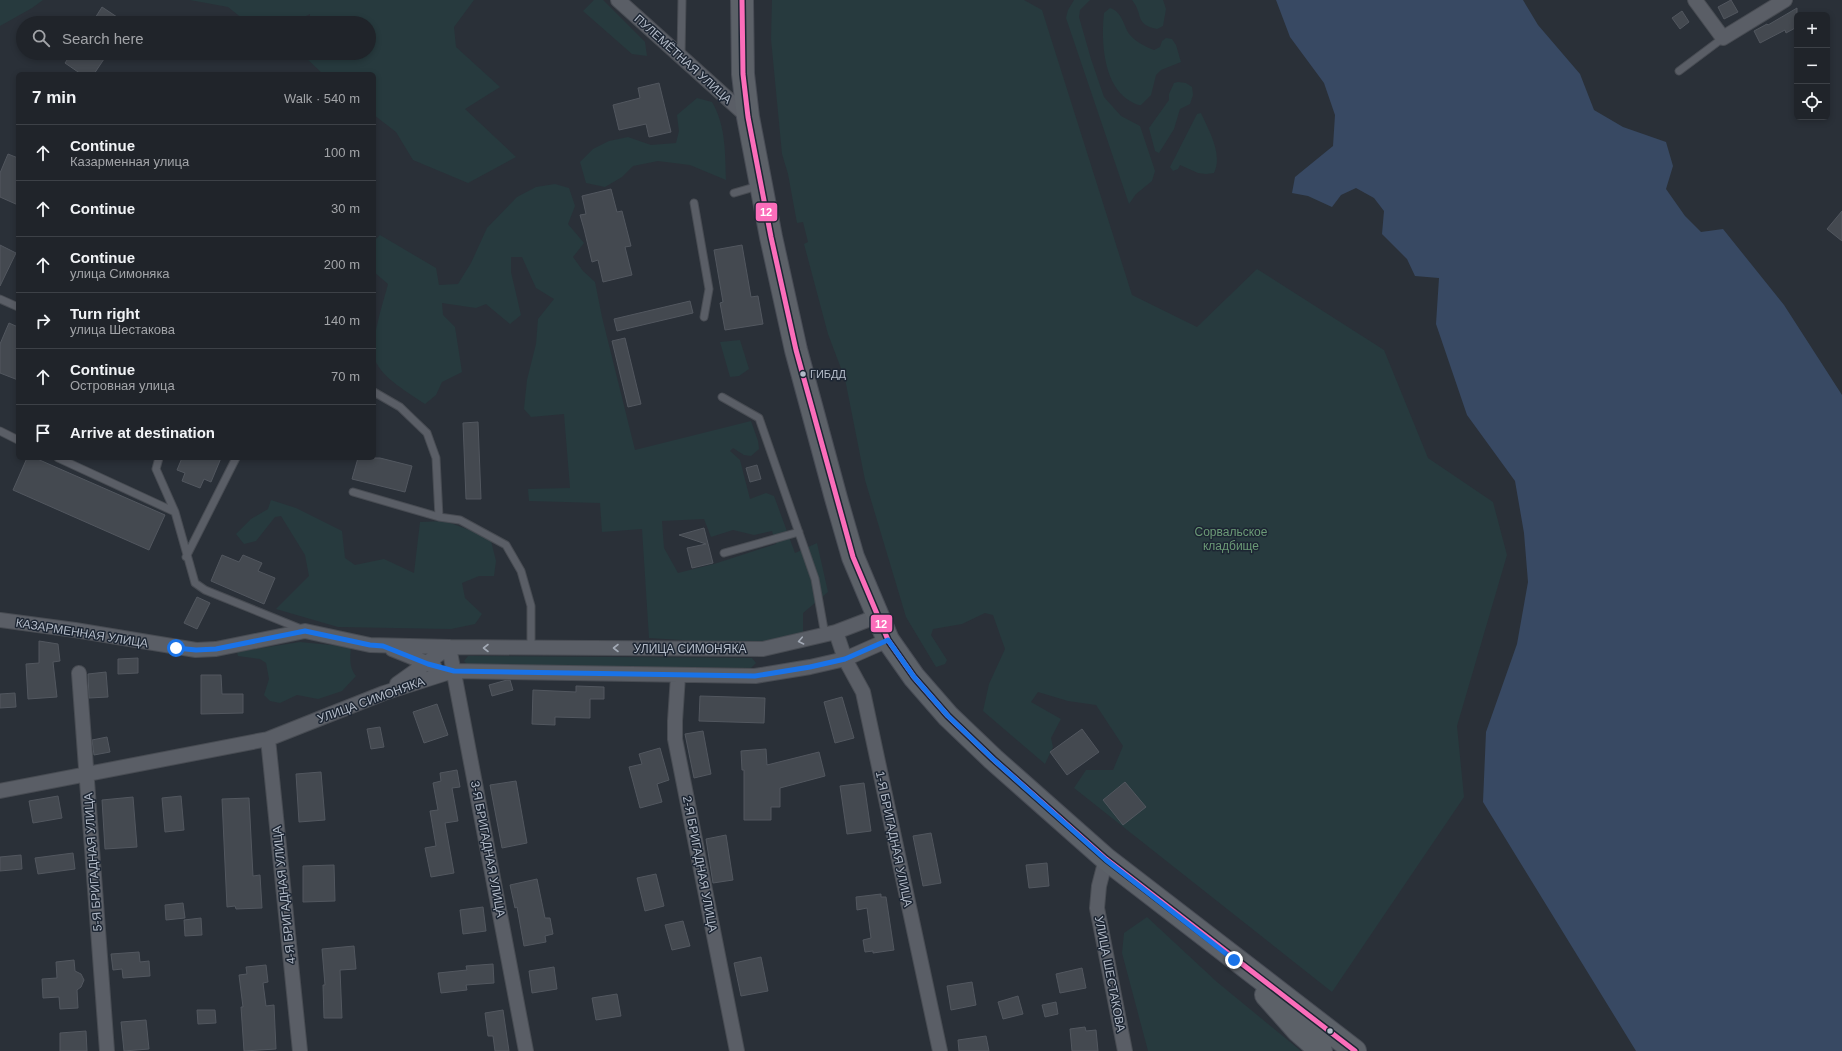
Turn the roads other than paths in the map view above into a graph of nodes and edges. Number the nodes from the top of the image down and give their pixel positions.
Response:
1 (618, 0) edge
2 (682, 0) edge
3 (742, 0) edge
4 (1695, 0) edge
5 (1785, 0) edge
6 (1723, 38) junction
7 (681, 58) junction
8 (1679, 71) dead end
9 (748, 117) junction
10 (760, 186) junction
11 (734, 193) dead end
12 (694, 203) dead end
13 (3, 300) edge
14 (16, 303) edge
15 (16, 307) edge
16 (704, 317) dead end
17 (376, 393) edge
18 (722, 397) dead end
19 (0, 431) edge
20 (16, 439) edge
21 (62, 460) edge
22 (158, 460) edge
23 (235, 460) edge
24 (352, 492) dead end
25 (175, 512) junction
26 (440, 517) junction
27 (799, 532) junction
28 (724, 553) dead end
29 (186, 557) junction
30 (878, 616) junction
31 (0, 620) edge
32 (305, 631) junction
33 (831, 634) junction
34 (888, 640) junction
35 (383, 646) junction
36 (449, 648) junction
37 (531, 648) junction
38 (845, 659) junction
39 (428, 664) junction
40 (454, 671) junction
41 (79, 673) dead end
42 (678, 676) junction
43 (384, 693) junction
44 (268, 739) junction
45 (87, 773) junction
46 (0, 791) edge
47 (1106, 860) junction
48 (1234, 960) junction
49 (107, 1051) edge
50 (300, 1051) edge
51 (526, 1051) edge
52 (737, 1051) edge
53 (940, 1051) edge
54 (1125, 1051) edge
55 (1321, 1051) edge
56 (1355, 1051) edge

1 - 7 street, ПУЛЕМЁТНАЯ УЛИЦА
2 - 7 lane
3 - 9 main road
4 - 6 street
5 - 6 street
6 - 8 lane
7 - 9 street, ПУЛЕМЁТНАЯ УЛИЦА
9 - 10 main road
10 - 11 lane
10 - 30 main road
12 - 16 lane
13 - 14 lane
13 - 15 lane
17 - 26 lane
18 - 27 lane
19 - 20 lane
21 - 25 lane
22 - 25 lane
23 - 29 lane
24 - 26 lane
25 - 29 lane
26 - 37 lane
27 - 28 lane
27 - 33 lane
29 - 32 lane
30 - 33 street, УЛИЦА СИМОНЯКА
30 - 34 main road
31 - 32 street, КАЗАРМЕННАЯ УЛИЦА
32 - 35 street, КАЗАРМЕННАЯ УЛИЦА
33 -> 37 street, УЛИЦА СИМОНЯКА
33 - 38 street, 1-Я БРИГАДНАЯ УЛИЦА
34 - 38 street, УЛИЦА СИМОНЯКА
34 - 47 main road
35 - 36 street, КАЗАРМЕННАЯ УЛИЦА
35 - 39 street
37 -> 36 street, УЛИЦА СИМОНЯКА
36 - 39 street
36 - 40 street, 3-Я БРИГАДНАЯ УЛИЦА
38 - 42 street, УЛИЦА СИМОНЯКА
38 - 53 street, 1-Я БРИГАДНАЯ УЛИЦА
39 - 40 street
39 - 43 street
40 - 42 street, УЛИЦА СИМОНЯКА
40 - 43 street, УЛИЦА СИМОНЯКА
40 - 51 street, 3-Я БРИГАДНАЯ УЛИЦА
41 - 45 street, 5-Я БРИГАДНАЯ УЛИЦА
42 - 52 street, 2-Я БРИГАДНАЯ УЛИЦА
43 - 44 street, УЛИЦА СИМОНЯКА
44 - 45 street, УЛИЦА СИМОНЯКА
44 - 50 street, 4-Я БРИГАДНАЯ УЛИЦА
45 - 46 street, УЛИЦА СИМОНЯКА
45 - 49 street, 5-Я БРИГАДНАЯ УЛИЦА
47 - 48 main road
47 - 54 street, УЛИЦА ШЕСТАКОВА
48 - 55 main road
48 - 56 main road

